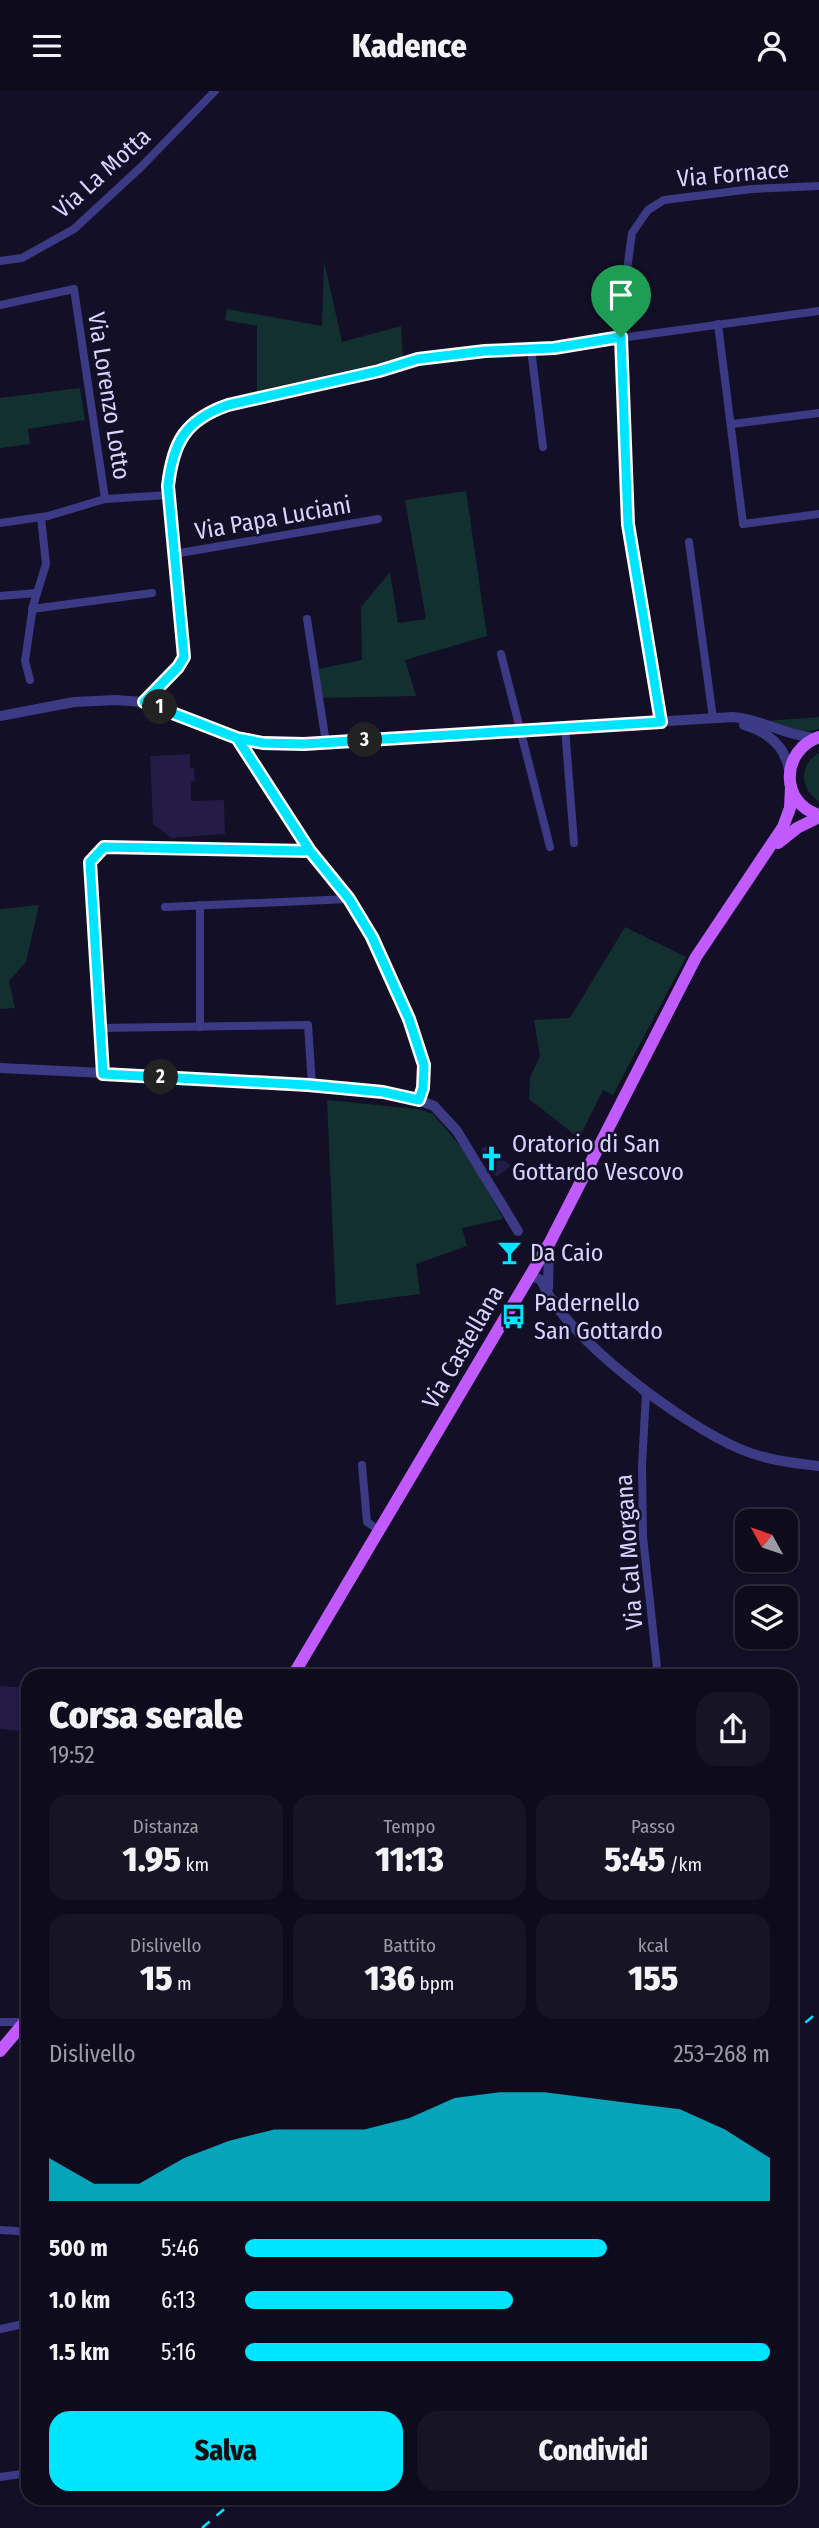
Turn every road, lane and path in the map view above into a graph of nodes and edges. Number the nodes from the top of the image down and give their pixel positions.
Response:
1 (215, 91) edge
2 (819, 186) edge
3 (0, 261) edge
4 (0, 305) edge
5 (819, 311) edge
6 (718, 324) junction
7 (621, 337) junction
8 (531, 349) junction
9 (819, 413) edge
10 (732, 424) junction
11 (543, 447) dead end
12 (169, 495) junction
13 (105, 499) junction
14 (819, 515) edge
15 (41, 517) junction
16 (378, 519) dead end
17 (0, 523) edge
18 (689, 542) dead end
19 (174, 554) junction
20 (37, 593) junction
21 (152, 593) dead end
22 (0, 596) edge
23 (32, 609) junction
24 (307, 619) dead end
25 (501, 654) dead end
26 (30, 680) dead end
27 (144, 702) junction
28 (0, 716) edge
29 (715, 719) junction
30 (661, 722) junction
31 (565, 729) junction
32 (519, 731) junction
33 (237, 738) junction
34 (817, 738) edge
35 (326, 743) junction
36 (789, 770) junction
37 (791, 787) junction
38 (819, 816) edge
39 (574, 843) dead end
40 (550, 847) dead end
41 (310, 851) junction
42 (767, 853) junction
43 (349, 899) junction
44 (200, 905) junction
45 (165, 907) dead end
46 (200, 1027) junction
47 (99, 1028) junction
48 (0, 1068) edge
49 (103, 1074) junction
50 (312, 1085) junction
51 (419, 1100) junction
52 (518, 1231) dead end
53 (550, 1242) junction
54 (530, 1275) junction
55 (547, 1294) junction
56 (638, 1385) junction
57 (362, 1465) dead end
58 (819, 1465) edge
59 (380, 1531) junction
60 (297, 1669) edge
61 (657, 1669) edge
62 (21, 2020) edge
63 (0, 2022) edge
64 (21, 2026) edge
65 (0, 2051) edge
66 (0, 2230) edge
67 (21, 2232) edge
68 (21, 2324) edge
69 (0, 2329) edge
70 (21, 2474) edge
71 (0, 2477) edge

1 - 3 street, Via La Motta
2 - 7 street, Via Fornace
4 - 13 street, Via Lorenzo Lotto
5 - 6 street
6 - 7 street
6 - 10 street
7 - 8 street
7 - 30 street, Via Fornace
8 - 11 street
8 - 12 street
9 - 10 street
10 - 14 street
12 - 13 street
12 - 19 street
13 - 15 street
15 - 17 street
15 - 20 street
16 - 19 street, Via Papa Luciani
18 - 29 street
19 - 27 street
20 - 22 street
20 - 23 street
21 - 23 street
23 - 26 street
24 - 35 street
25 - 32 street
27 - 28 street
27 - 33 street
29 - 30 street
29 - 34 street
29 - 36 street
30 - 31 street
31 - 32 street
31 - 39 street
32 - 35 street
32 - 40 street
33 - 35 street
33 - 41 street
34 - 36 main road
36 - 37 main road, Via Castellana
37 - 38 main road
37 - 42 main road, Via Castellana
38 - 42 main road, Via Castellana
41 - 43 street
41 - 47 street
42 - 53 main road, Via Castellana
43 - 44 street
43 - 51 street
44 - 45 street
44 - 46 street
46 - 47 street
46 - 50 street
47 - 49 street
48 - 49 street
49 - 50 street
50 - 51 street
51 - 52 street
53 - 54 main road, Via Castellana
53 - 55 street
54 - 55 street
54 - 59 main road, Via Castellana
55 - 56 street
56 - 58 street
56 - 61 street, Via Cal Morgana
57 - 59 street
59 - 60 main road, Via Castellana
62 - 63 street
64 - 65 main road
66 - 67 street
68 - 69 street
70 - 71 street

